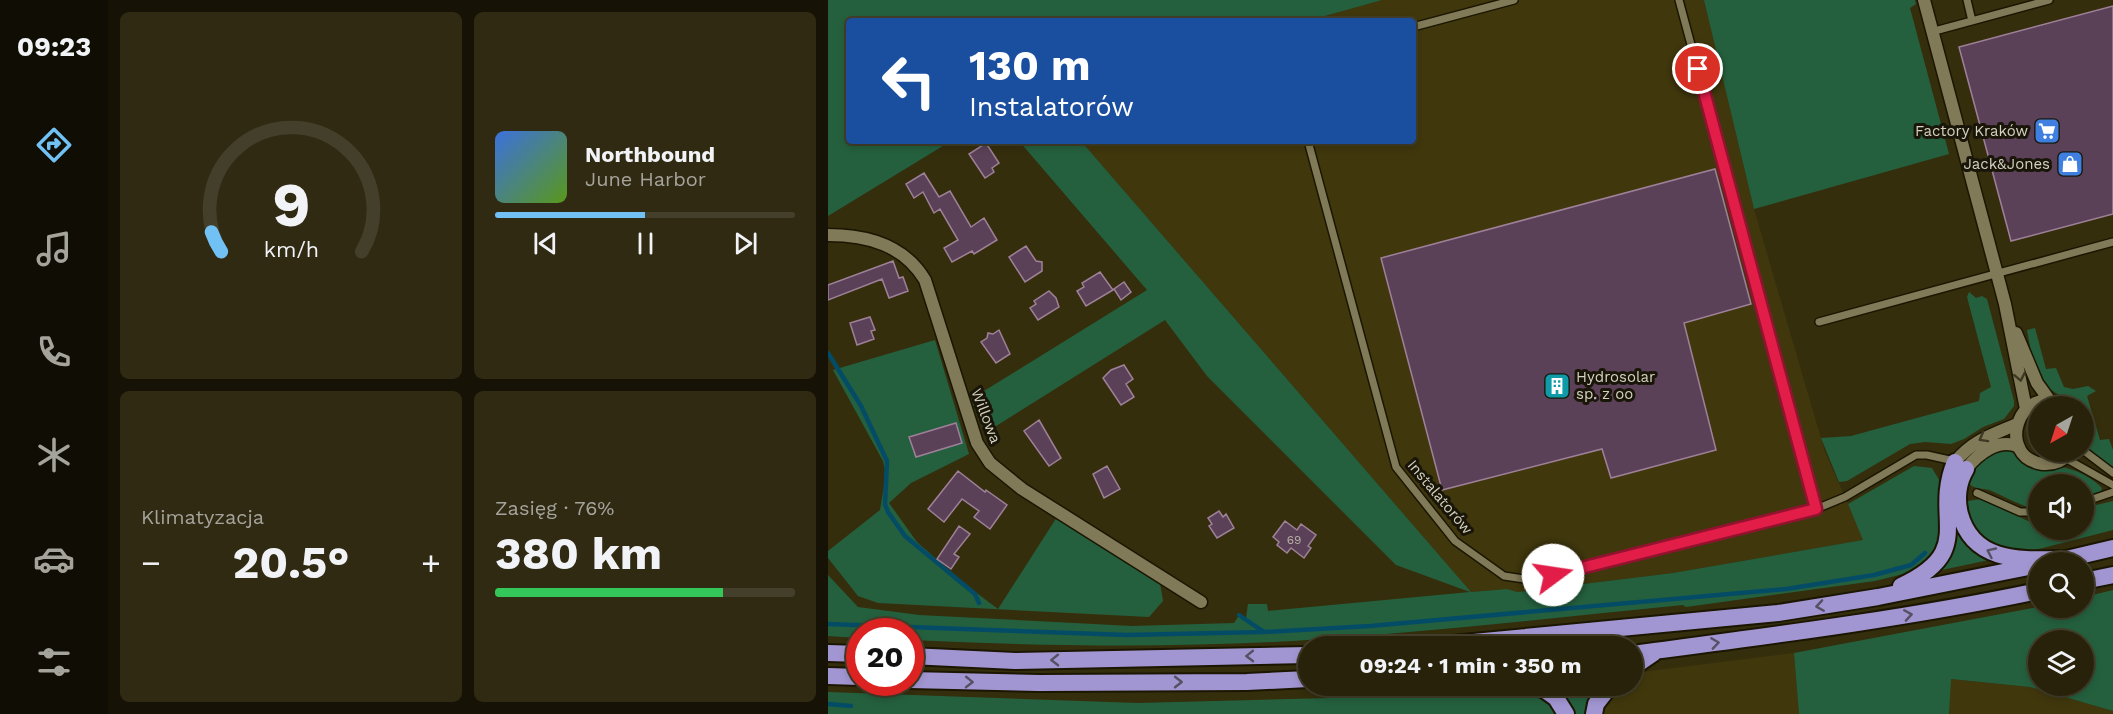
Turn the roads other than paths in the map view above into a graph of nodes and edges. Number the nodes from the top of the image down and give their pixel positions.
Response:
1 (1514, 0) edge
2 (1679, 0) edge
3 (1924, 0) edge
4 (1967, 0) edge
5 (2049, 0) edge
6 (1972, 21) junction
7 (1416, 26) edge
8 (1932, 32) junction
9 (1309, 144) edge
10 (828, 235) edge
11 (2113, 242) edge
12 (1996, 274) junction
13 (2005, 304) junction
14 (1819, 322) dead end
15 (2046, 396) edge
16 (2026, 409) joint
17 (2017, 424) junction
18 (2019, 447) junction
19 (2028, 457) edge
20 (2094, 460) edge
21 (2037, 462) edge
22 (2055, 462) edge
23 (2078, 462) edge
24 (1960, 465) junction
25 (2113, 473) edge
26 (2113, 485) edge
27 (2113, 492) edge
28 (1977, 493) dead end
29 (2094, 499) edge
30 (1816, 509) junction
31 (2028, 512) edge
32 (2113, 548) edge
33 (2094, 553) edge
34 (2028, 559) edge
35 (2028, 567) edge
36 (2113, 575) edge
37 (2094, 579) edge
38 (2028, 593) edge
39 (1878, 597) junction
40 (1201, 602) dead end
41 (1545, 636) edge
42 (1657, 650) junction
43 (1643, 652) edge
44 (828, 653) edge
45 (846, 654) edge
46 (1298, 655) edge
47 (924, 657) edge
48 (1643, 660) edge
49 (828, 676) edge
50 (846, 677) edge
51 (1298, 679) edge
52 (924, 680) edge
53 (1554, 696) edge
54 (1602, 696) edge
55 (1566, 714) edge
56 (1594, 714) edge

1 - 7 lane
2 - 30 lane
3 - 8 street
4 - 6 lane
5 - 6 lane
6 - 8 lane
8 - 12 street
9 - 30 lane, Instalatorów
10 - 40 street, Willowa
11 - 12 lane
12 - 13 street
12 - 14 lane
13 - 15 street
13 -> 16 street
16 - 17 street
17 - 18 street
17 -> 24 street
18 - 19 street
18 - 24 street
20 - 25 lane
21 - 22 street
23 - 26 lane
24 - 30 lane, Instalatorów
34 -> 24 highway
24 - 39 highway
27 - 29 lane
28 - 31 lane
32 - 33 highway
35 - 39 highway
36 - 37 highway
42 -> 38 highway
39 -> 41 highway
42 - 43 highway
42 - 48 highway
44 - 45 highway
46 -> 47 highway
49 - 50 highway
52 -> 51 highway
53 - 55 highway
54 - 56 highway

